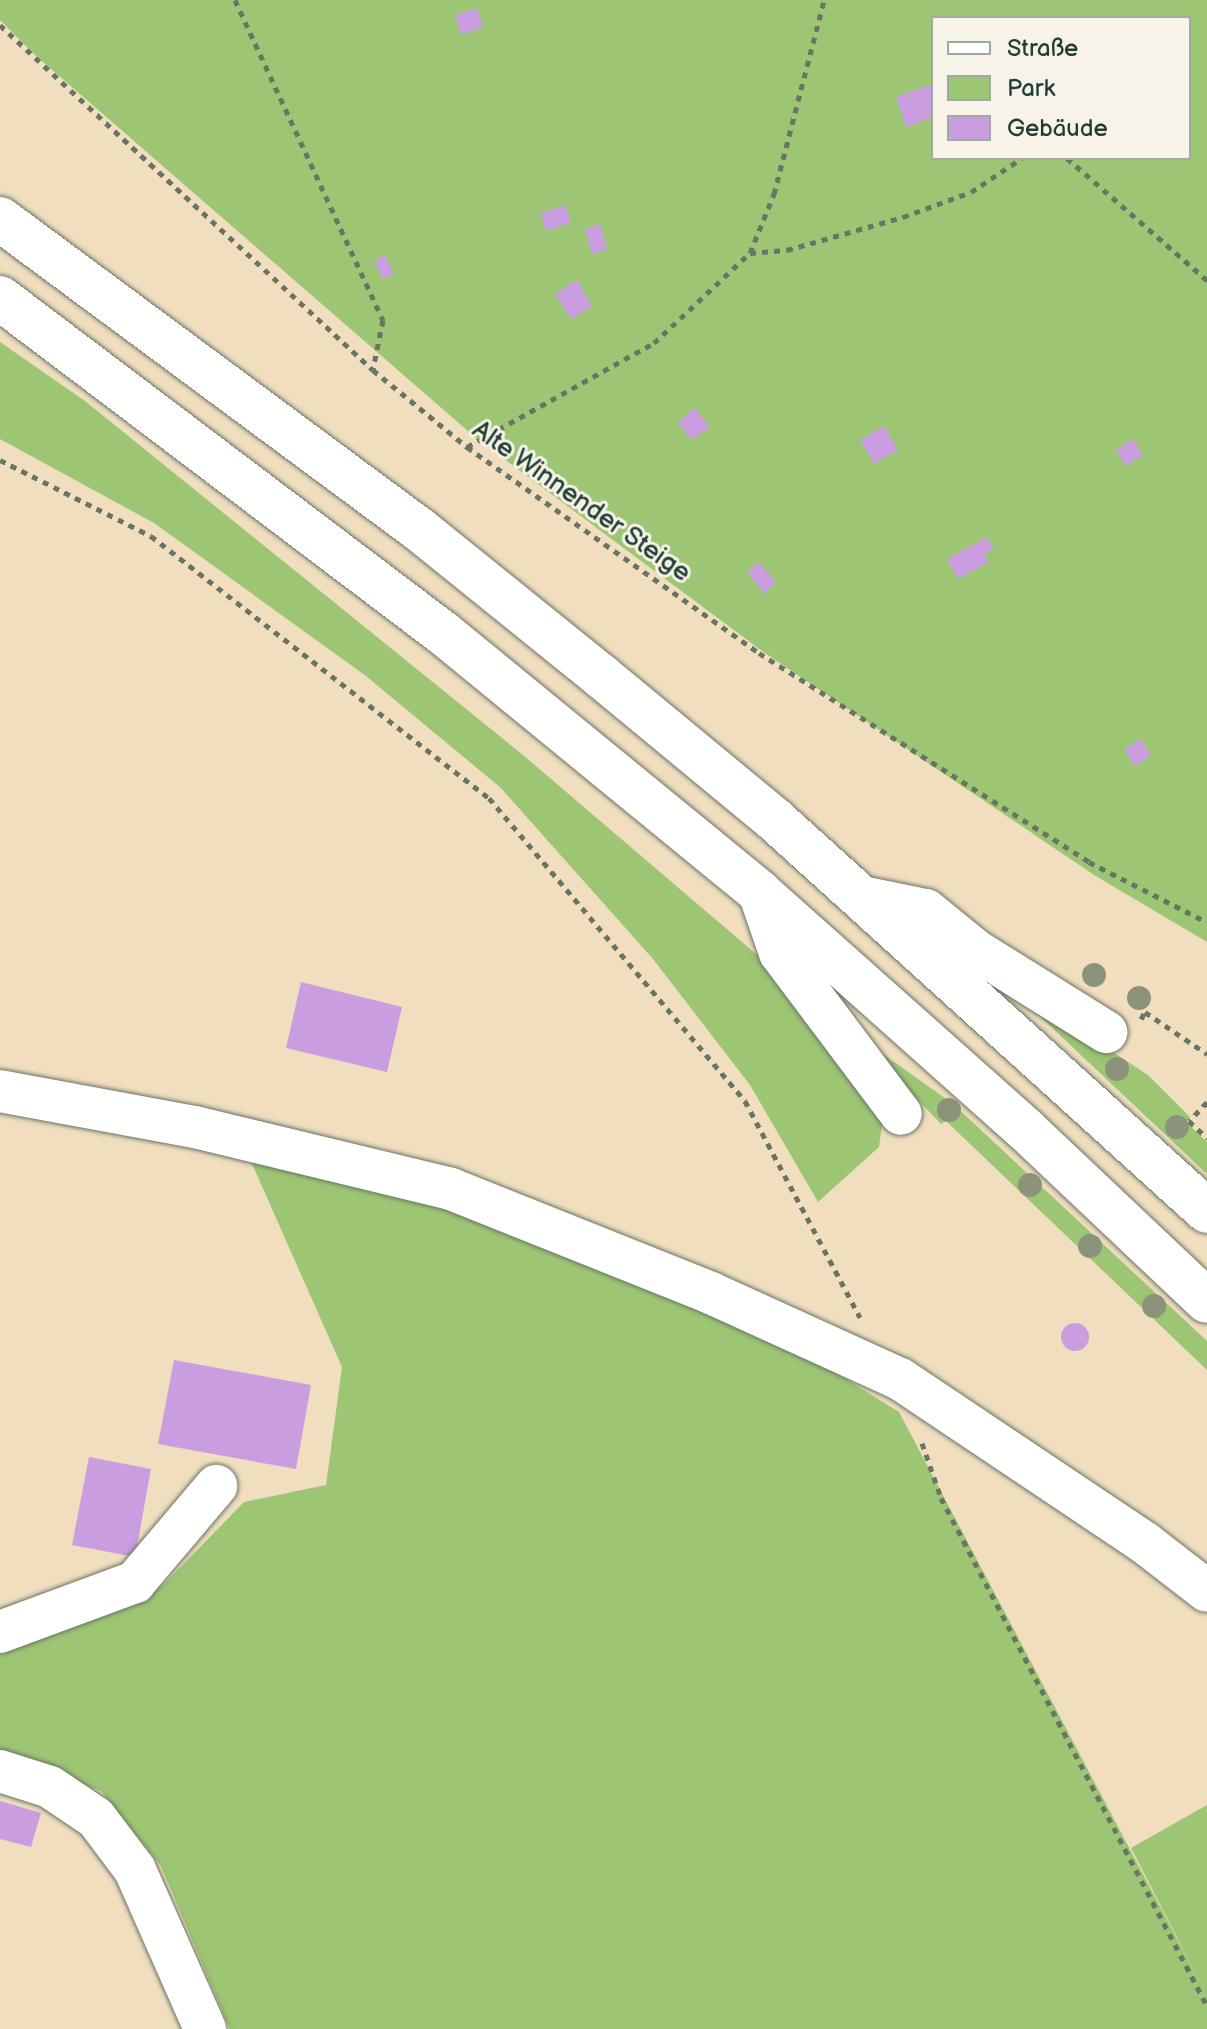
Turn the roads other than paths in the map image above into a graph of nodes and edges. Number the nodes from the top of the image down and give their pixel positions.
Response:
1 (0, 219) edge
2 (0, 298) edge
3 (759, 892) junction
4 (862, 897) junction
5 (1122, 1029) road end
6 (0, 1091) edge
7 (901, 1114) dead end
8 (1207, 1211) edge
9 (1207, 1301) edge
10 (216, 1486) dead end
11 (1207, 1591) edge
12 (0, 1632) edge
13 (0, 1771) edge
14 (205, 2029) edge

1 - 4 highway
2 - 3 highway
3 - 7 street
3 - 9 highway
4 - 5 street
4 - 8 highway
6 - 11 street
10 - 12 street
13 - 14 street

